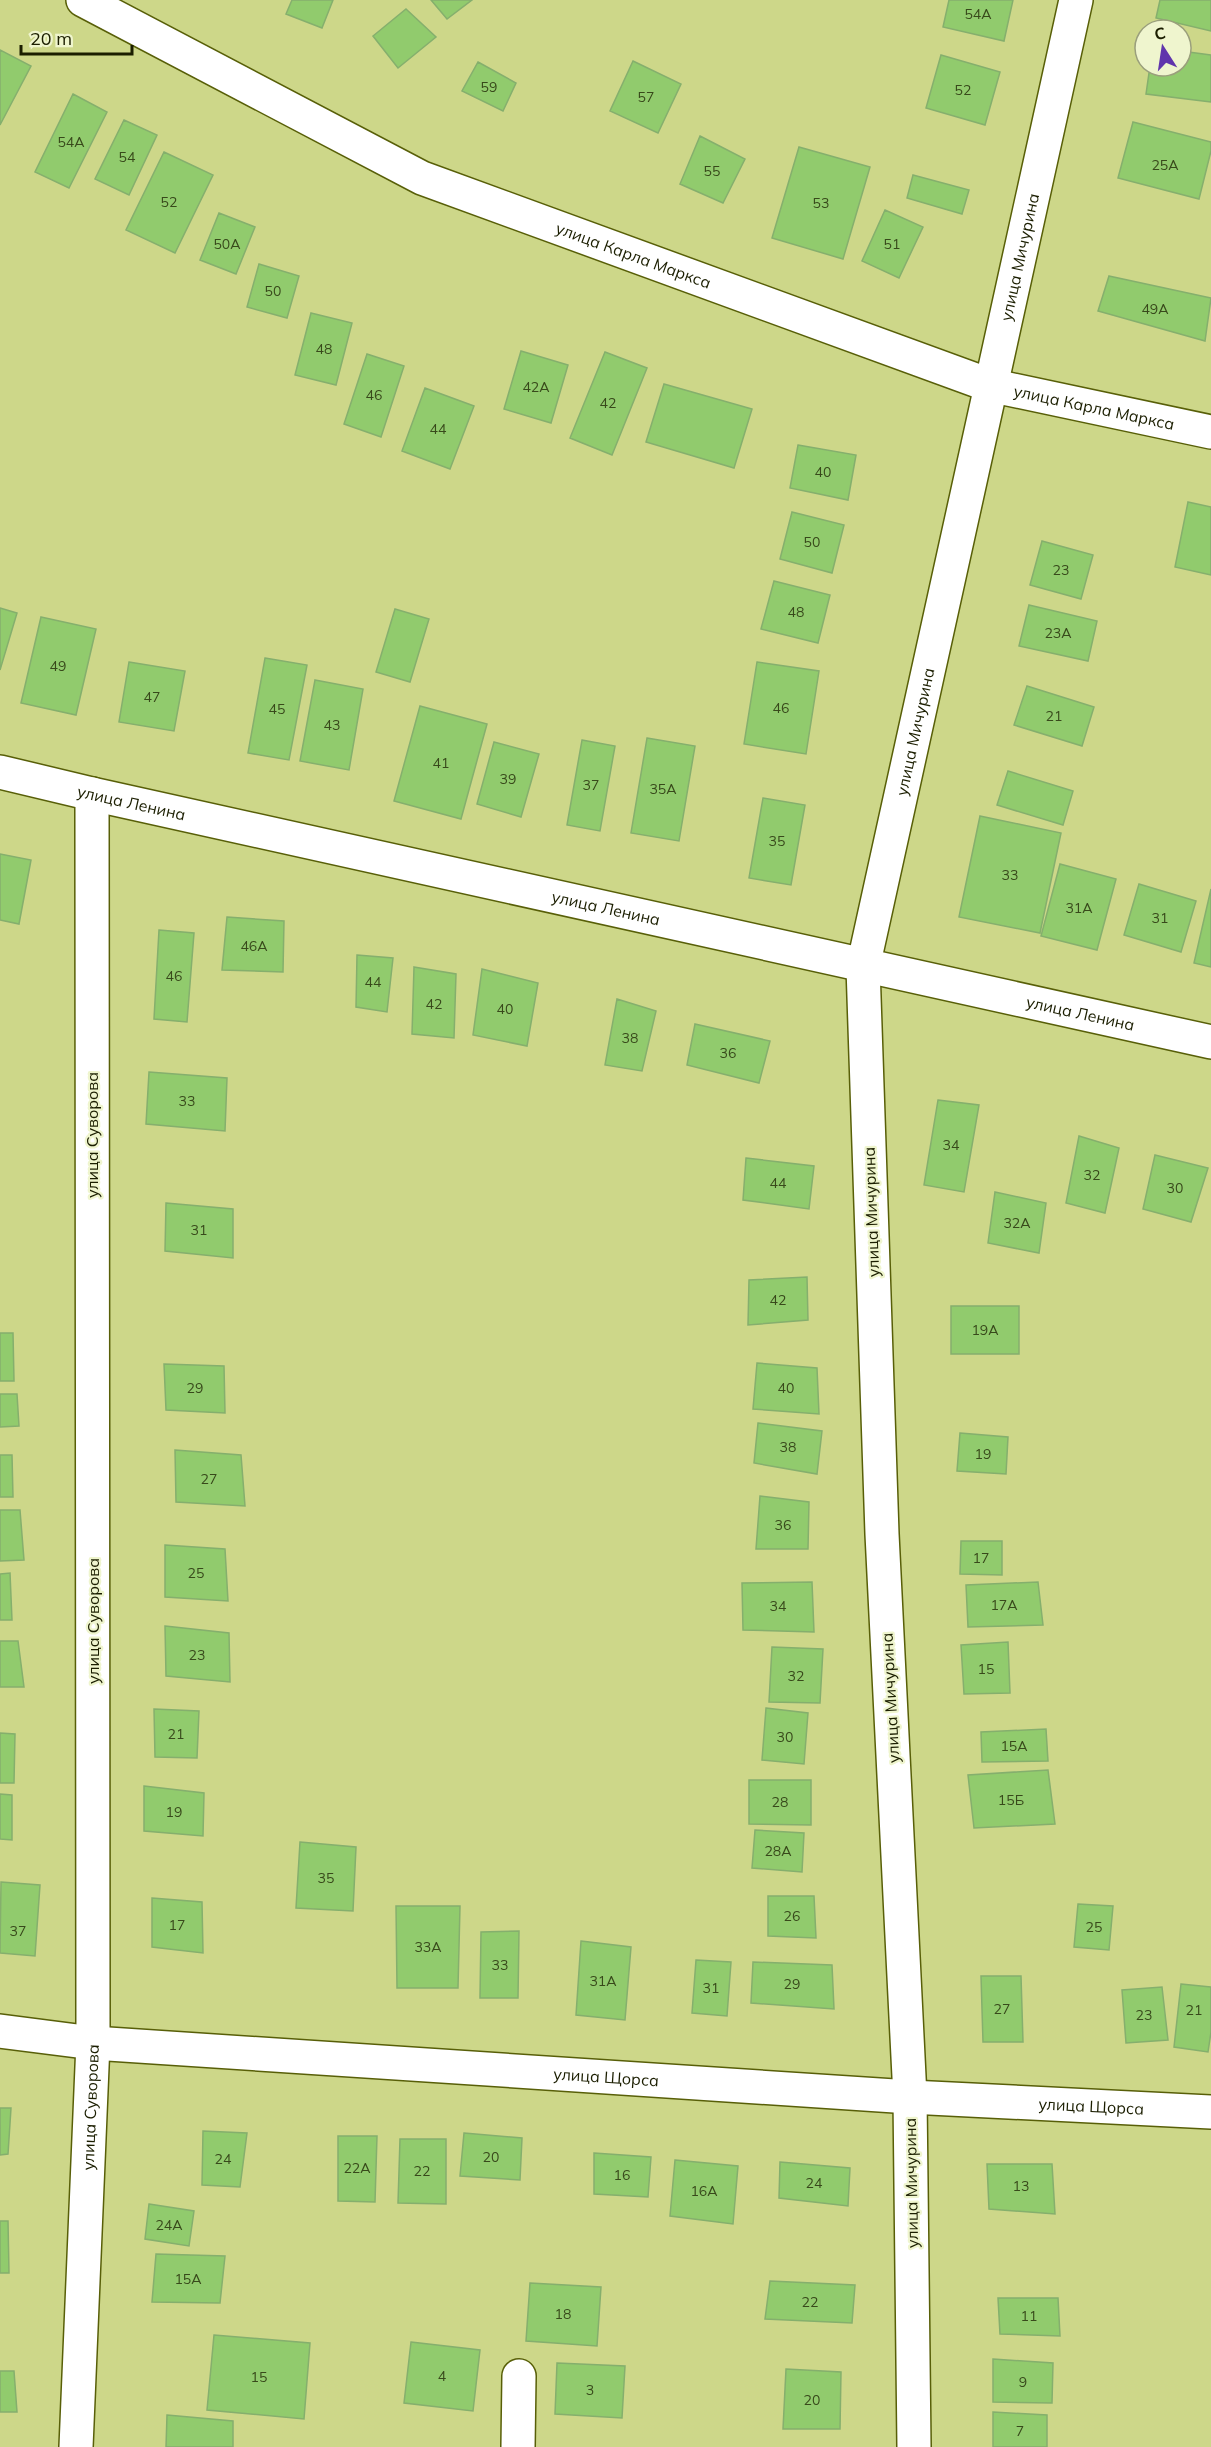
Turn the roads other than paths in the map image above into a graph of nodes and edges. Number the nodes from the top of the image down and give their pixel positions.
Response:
1 (83, 0) edge
2 (1076, 0) edge
3 (989, 385) junction
4 (1211, 432) edge
5 (0, 772) edge
6 (92, 794) junction
7 (863, 967) junction
8 (1211, 1042) edge
9 (0, 2031) edge
10 (93, 2043) junction
11 (910, 2097) junction
12 (1211, 2112) edge
13 (519, 2376) dead end
14 (76, 2447) edge
15 (518, 2447) edge
16 (914, 2447) edge

1 - 3 street, улица Карла Маркса
2 - 3 street, улица Мичурина
3 - 4 street, улица Карла Маркса
3 - 7 street, улица Мичурина
5 - 6 street, улица Ленина
6 - 7 street, улица Ленина
6 - 10 street, улица Суворова
7 - 8 street, улица Ленина
7 - 11 street, улица Мичурина
9 - 10 street, улица Щорса
10 - 11 street, улица Щорса
10 - 14 street, улица Суворова
11 - 12 street, улица Щорса
11 - 16 street, улица Мичурина
13 - 15 street

